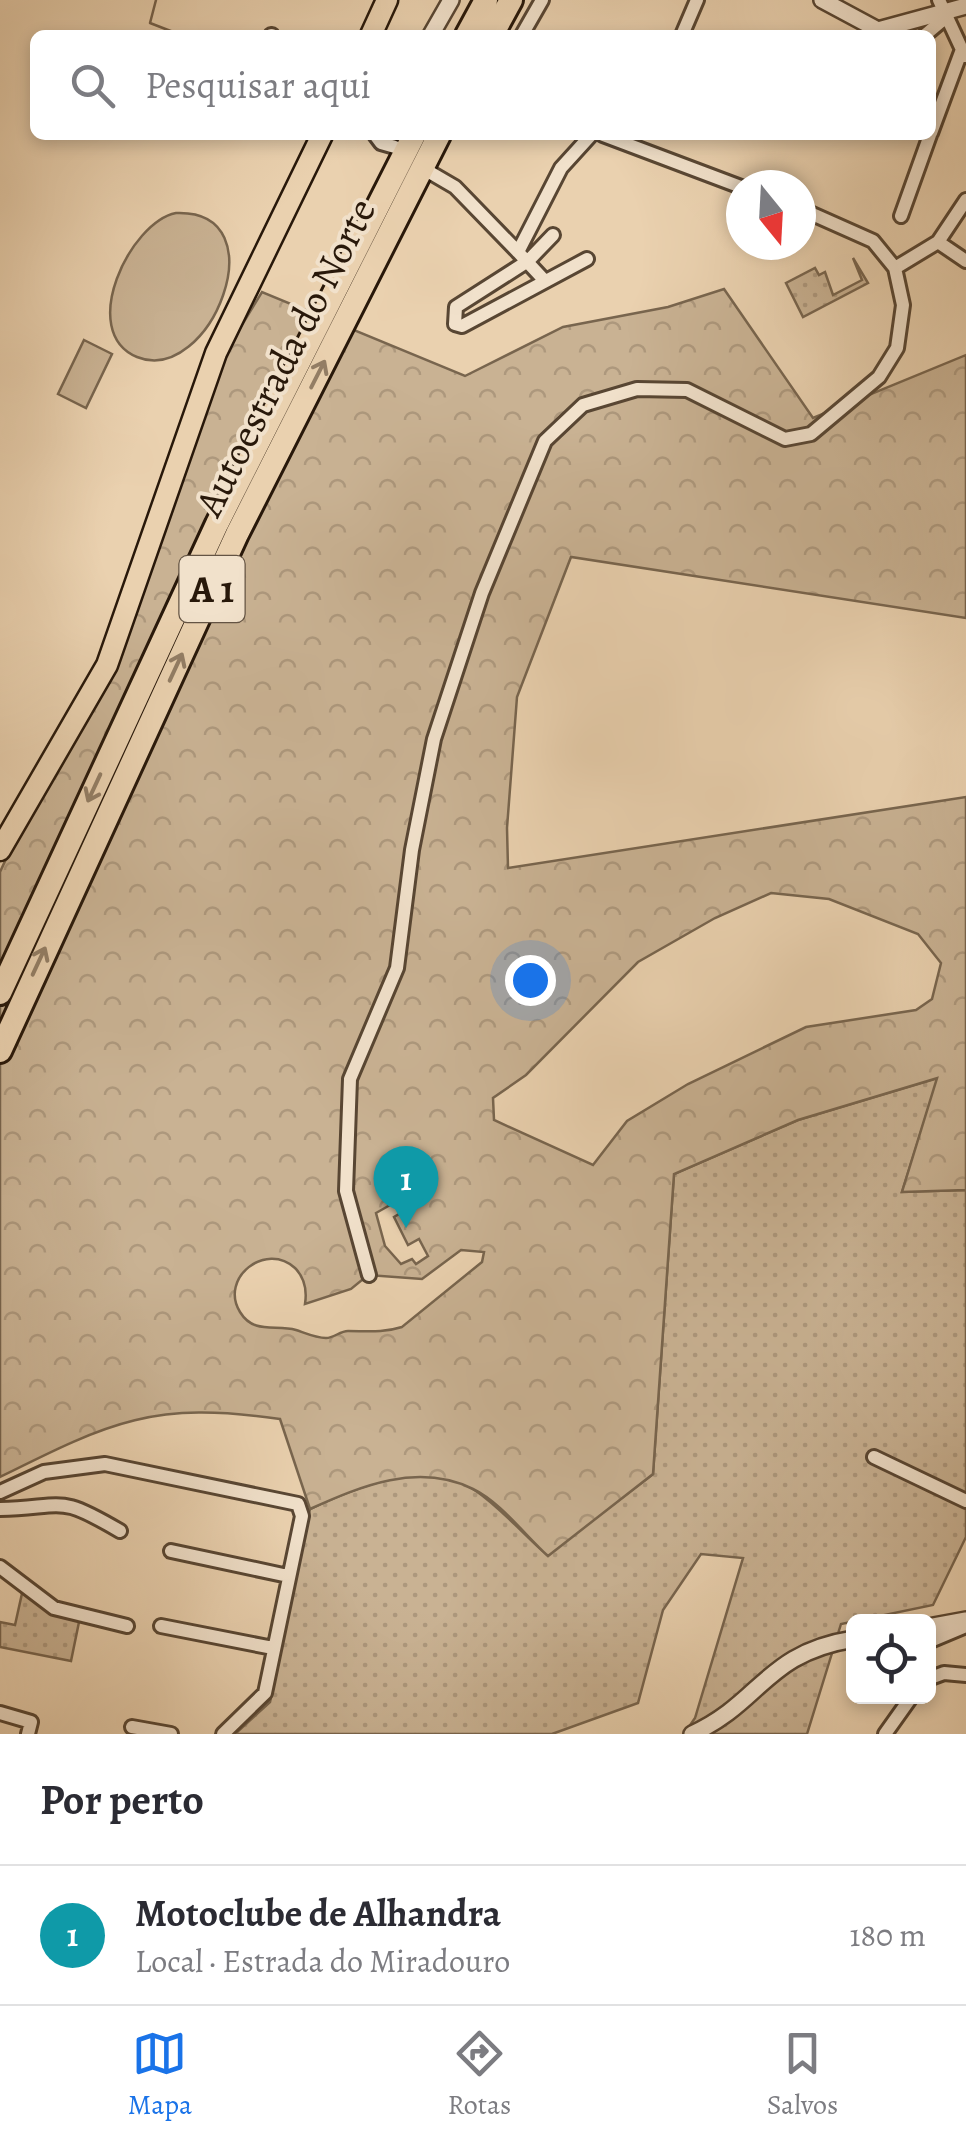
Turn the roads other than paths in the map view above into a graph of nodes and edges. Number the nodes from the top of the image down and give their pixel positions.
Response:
1 (451, 0) edge
2 (486, 0) edge
3 (511, 0) edge
4 (542, 0) edge
5 (697, 0) edge
6 (822, 0) edge
7 (966, 6) edge
8 (942, 11) edge
9 (435, 30) edge
10 (470, 30) edge
11 (495, 30) edge
12 (525, 30) edge
13 (684, 30) edge
14 (964, 55) edge
15 (936, 122) edge
16 (320, 140) edge
17 (378, 140) edge
18 (437, 140) edge
19 (586, 140) edge
20 (616, 140) edge
21 (929, 140) edge
22 (404, 141) edge
23 (431, 173) dead end
24 (726, 181) edge
25 (966, 200) edge
26 (816, 216) edge
27 (901, 216) dead end
28 (553, 235) dead end
29 (938, 242) junction
30 (523, 257) junction
31 (586, 259) dead end
32 (966, 261) edge
33 (895, 268) junction
34 (544, 281) junction
35 (0, 850) edge
36 (0, 993) edge
37 (0, 1051) edge
38 (369, 1275) dead end
39 (874, 1458) dead end
40 (0, 1492) edge
41 (966, 1501) edge
42 (0, 1509) edge
43 (120, 1531) dead end
44 (171, 1551) dead end
45 (0, 1567) edge
46 (288, 1576) junction
47 (966, 1623) edge
48 (936, 1625) edge
49 (127, 1626) dead end
50 (161, 1626) dead end
51 (936, 1638) edge
52 (846, 1640) edge
53 (836, 1642) junction
54 (846, 1646) edge
55 (274, 1648) junction
56 (966, 1675) edge
57 (936, 1676) edge
58 (906, 1704) edge
59 (0, 1713) edge
60 (132, 1726) dead end
61 (30, 1728) edge
62 (171, 1734) edge
63 (223, 1734) edge
64 (692, 1734) edge
65 (885, 1734) edge

1 - 9 street
2 - 10 highway
3 - 11 highway
4 - 12 street
5 - 13 street
6 - 8 street
7 - 8 street
8 - 14 street
14 - 15 street
16 - 35 main road
17 - 22 street
37 -> 18 highway, Autoestrada do Norte / A 1
19 - 30 street
20 - 24 street
21 - 27 street
22 -> 36 highway, Autoestrada do Norte / A 1
23 - 30 street
25 - 29 street
26 - 33 street
28 - 30 street
29 - 32 street
29 - 33 street
30 - 34 street
30 - 34 street
31 - 34 street
33 - 38 street
39 - 41 street
40 - 46 street
42 - 43 street
44 - 46 street
45 - 49 street
46 - 55 street
47 - 48 street
47 - 51 street
50 - 55 street
52 - 53 street
53 - 54 street
53 - 64 street
55 - 63 street
56 - 57 street
58 - 65 street
59 - 61 street
60 - 62 street

